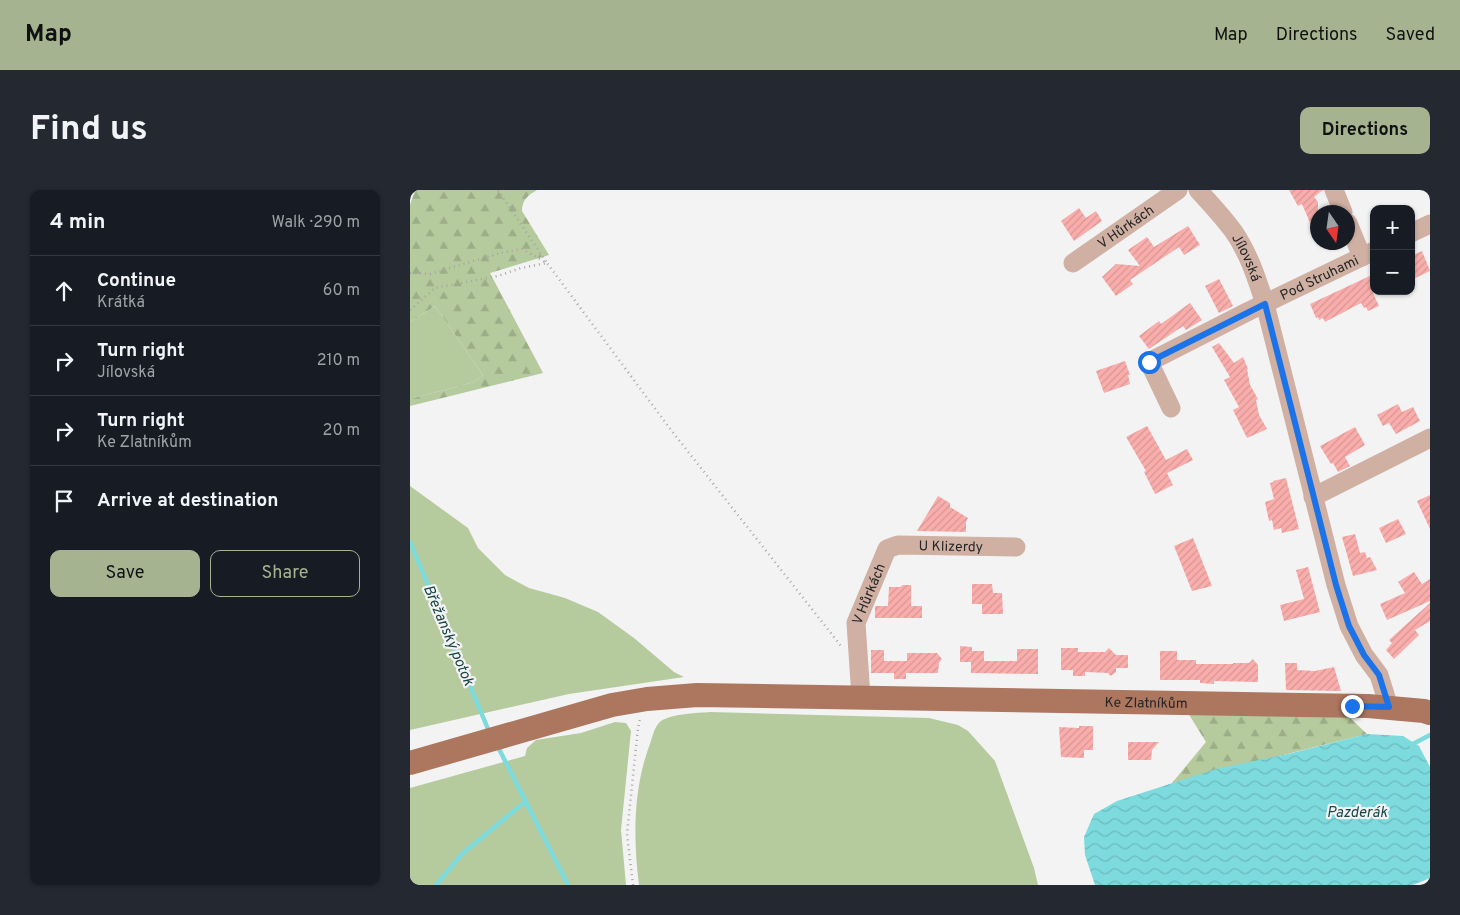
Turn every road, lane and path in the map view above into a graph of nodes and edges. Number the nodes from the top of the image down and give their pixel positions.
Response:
1 (498, 190) edge
2 (1178, 190) edge
3 (1198, 190) edge
4 (1334, 190) edge
5 (1340, 205) edge
6 (1430, 224) edge
7 (1415, 231) edge
8 (1355, 234) edge
9 (1368, 254) edge
10 (547, 263) junction
11 (1073, 263) dead end
12 (410, 272) edge
13 (1265, 304) junction
14 (410, 310) edge
15 (1171, 408) dead end
16 (1430, 439) edge
17 (1313, 497) junction
18 (1016, 547) dead end
19 (887, 549) joint
20 (842, 646) dead end
21 (646, 698) junction
22 (861, 698) junction
23 (1389, 707) junction
24 (1430, 713) edge
25 (410, 763) edge
26 (633, 885) edge

1 - 10 path
2 - 11 street, V Hůrkách
3 - 13 street, Jílovská
4 - 5 street
6 - 7 street
8 - 9 street
9 - 13 street, Pod Struhami
10 - 12 path
10 - 14 path
10 - 20 path
13 - 15 street, Pod Struhami
13 - 17 street, Jílovská
16 - 17 street
17 - 23 street, Jílovská
18 - 19 street, U Klizerdy
19 - 22 street, V Hůrkách
21 - 22 main road, Ke Zlatníkům
21 - 25 main road, Ke Zlatníkům
21 - 26 path
22 - 23 main road, Ke Zlatníkům
23 - 24 main road, Ke Zlatníkům

